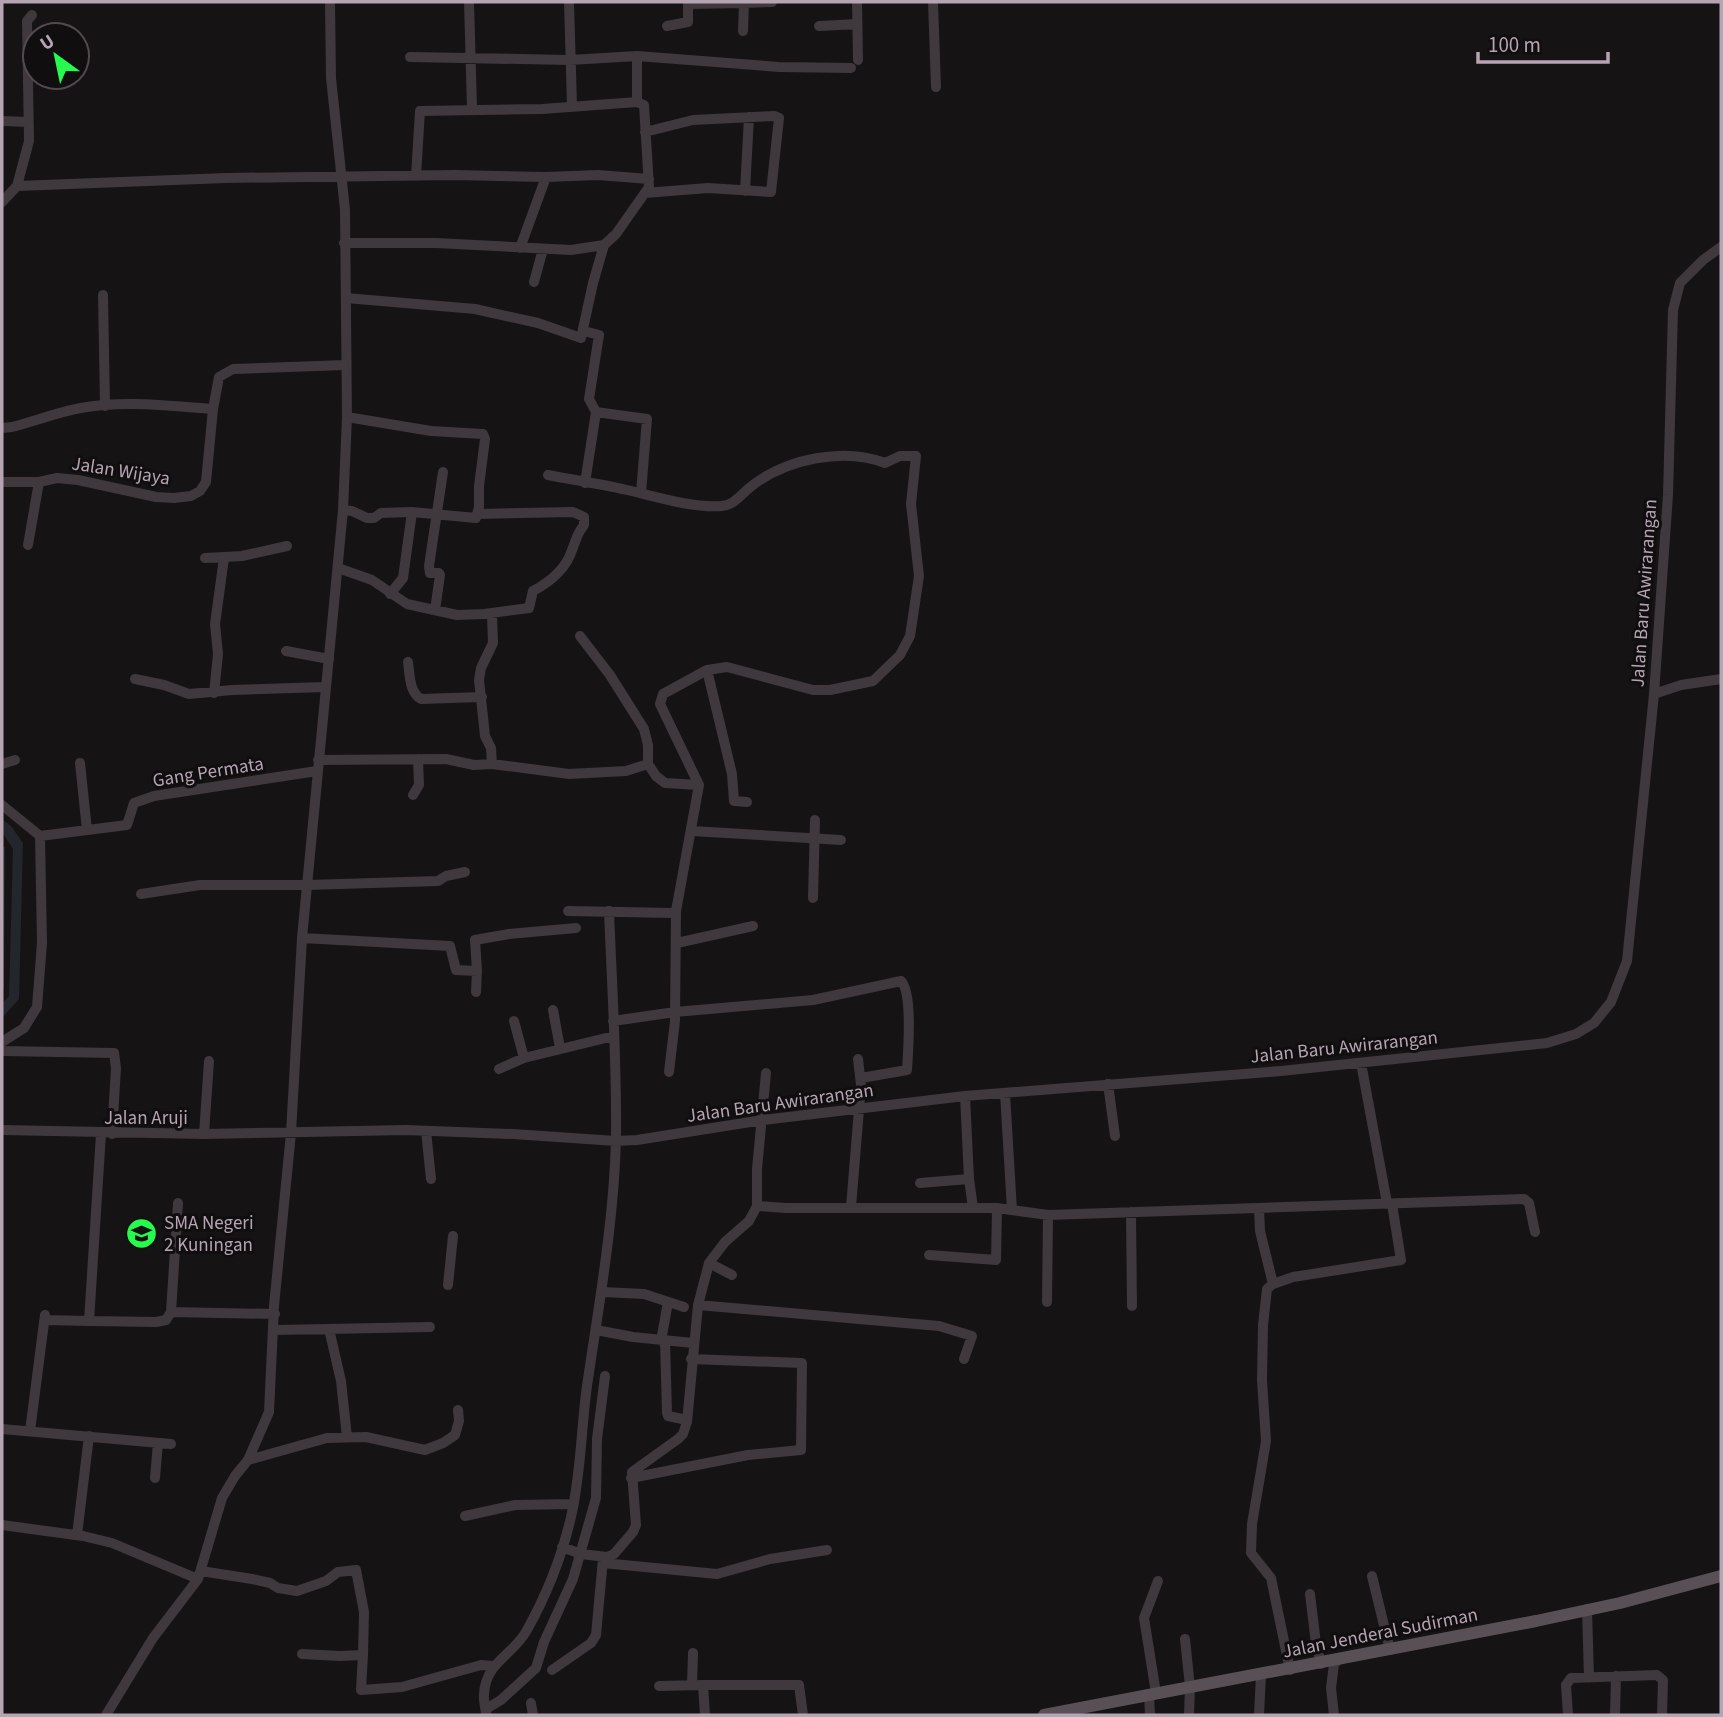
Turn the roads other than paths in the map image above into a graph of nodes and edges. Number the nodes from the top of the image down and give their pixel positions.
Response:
1 (330, 2) edge
2 (469, 2) edge
3 (569, 2) edge
4 (772, 2) edge
5 (857, 2) edge
6 (933, 2) edge
7 (688, 3) edge
8 (744, 3) edge
9 (32, 15) dead end
10 (857, 24) junction
11 (667, 26) dead end
12 (819, 26) dead end
13 (743, 31) dead end
14 (636, 56) junction
15 (410, 57) dead end
16 (470, 60) junction
17 (570, 60) junction
18 (936, 87) dead end
19 (637, 102) junction
20 (572, 106) junction
21 (472, 108) junction
22 (749, 117) junction
23 (2, 121) edge
24 (28, 122) junction
25 (645, 132) junction
26 (416, 176) junction
27 (342, 177) junction
28 (546, 177) junction
29 (649, 179) junction
30 (17, 186) junction
31 (745, 191) junction
32 (645, 193) junction
33 (2, 202) edge
34 (345, 243) junction
35 (604, 245) junction
36 (1721, 247) edge
37 (520, 248) junction
38 (543, 249) junction
39 (534, 282) dead end
40 (103, 295) dead end
41 (346, 298) junction
42 (584, 331) junction
43 (345, 365) junction
44 (105, 406) junction
45 (213, 409) junction
46 (596, 412) junction
47 (346, 417) junction
48 (2, 428) edge
49 (443, 472) dead end
50 (548, 475) dead end
51 (2, 482) edge
52 (39, 482) junction
53 (585, 483) junction
54 (641, 493) junction
55 (343, 510) junction
56 (412, 512) junction
57 (478, 514) junction
58 (438, 515) junction
59 (28, 545) dead end
60 (287, 546) dead end
61 (205, 558) dead end
62 (224, 558) junction
63 (338, 568) junction
64 (390, 594) junction
65 (435, 610) junction
66 (492, 614) junction
67 (580, 636) dead end
68 (286, 651) dead end
69 (329, 659) junction
70 (408, 662) dead end
71 (707, 670) junction
72 (135, 678) dead end
73 (1721, 679) edge
74 (325, 687) junction
75 (214, 693) junction
76 (1654, 694) junction
77 (482, 697) junction
78 (418, 759) junction
79 (15, 760) dead end
80 (80, 762) dead end
81 (2, 764) edge
82 (492, 764) junction
83 (318, 765) junction
84 (648, 765) junction
85 (696, 784) junction
86 (413, 795) dead end
87 (747, 803) dead end
88 (2, 805) edge
89 (815, 820) dead end
90 (88, 830) junction
91 (692, 831) junction
92 (40, 836) junction
93 (814, 838) junction
94 (841, 840) dead end
95 (465, 872) dead end
96 (307, 885) junction
97 (141, 894) dead end
98 (813, 898) dead end
99 (568, 911) dead end
100 (609, 911) junction
101 (672, 913) dead end
102 (753, 926) dead end
103 (576, 928) dead end
104 (302, 938) junction
105 (677, 943) junction
106 (477, 971) junction
107 (476, 992) dead end
108 (553, 1010) dead end
109 (671, 1013) junction
110 (514, 1021) dead end
111 (613, 1021) junction
112 (614, 1037) junction
113 (2, 1042) edge
114 (560, 1048) junction
115 (2, 1051) edge
116 (524, 1058) junction
117 (858, 1059) dead end
118 (209, 1061) dead end
119 (1361, 1063) junction
120 (499, 1069) dead end
121 (669, 1072) dead end
122 (766, 1073) dead end
123 (860, 1078) junction
124 (1108, 1084) junction
125 (1005, 1093) junction
126 (965, 1096) junction
127 (858, 1108) junction
128 (763, 1120) junction
129 (3, 1130) edge
130 (426, 1131) junction
131 (291, 1133) junction
132 (107, 1134) junction
133 (204, 1135) junction
134 (1115, 1136) dead end
135 (616, 1141) junction
136 (2, 1144) edge
137 (969, 1179) junction
138 (431, 1180) dead end
139 (920, 1183) dead end
140 (178, 1203) dead end
141 (1390, 1203) junction
142 (757, 1206) junction
143 (851, 1207) junction
144 (973, 1208) junction
145 (997, 1208) junction
146 (1259, 1209) junction
147 (1012, 1210) junction
148 (1130, 1212) junction
149 (1048, 1214) junction
150 (1535, 1232) dead end
151 (453, 1236) dead end
152 (929, 1255) dead end
153 (709, 1263) junction
154 (732, 1275) dead end
155 (448, 1284) dead end
156 (1273, 1284) junction
157 (611, 1293) junction
158 (668, 1302) junction
159 (1047, 1302) dead end
160 (698, 1305) junction
161 (1132, 1306) dead end
162 (684, 1307) dead end
163 (171, 1312) junction
164 (275, 1314) junction
165 (89, 1321) junction
166 (430, 1327) dead end
167 (329, 1329) junction
168 (275, 1330) junction
169 (601, 1331) junction
170 (663, 1341) junction
171 (693, 1343) junction
172 (691, 1359) junction
173 (964, 1359) dead end
174 (605, 1376) dead end
175 (594, 1393) junction
176 (457, 1410) dead end
177 (593, 1411) junction
178 (687, 1420) junction
179 (2, 1429) edge
180 (30, 1431) junction
181 (89, 1436) junction
182 (347, 1437) junction
183 (158, 1443) junction
184 (171, 1444) dead end
185 (248, 1460) junction
186 (587, 1468) junction
187 (155, 1478) dead end
188 (631, 1478) junction
189 (573, 1504) junction
190 (465, 1516) dead end
191 (2, 1525) edge
192 (78, 1535) junction
193 (563, 1547) junction
194 (827, 1550) dead end
195 (578, 1553) junction
196 (603, 1560) junction
197 (200, 1575) junction
198 (1372, 1576) dead end
199 (1721, 1576) edge
200 (1158, 1581) dead end
201 (1310, 1594) dead end
202 (1587, 1609) junction
203 (535, 1637) junction
204 (1185, 1639) dead end
205 (1390, 1650) junction
206 (693, 1653) dead end
207 (302, 1654) dead end
208 (363, 1655) junction
209 (1340, 1659) junction
210 (1321, 1664) junction
211 (493, 1666) junction
212 (552, 1670) dead end
213 (1290, 1670) junction
214 (1261, 1675) junction
215 (1616, 1676) junction
216 (1588, 1678) junction
217 (698, 1685) junction
218 (659, 1686) dead end
219 (1190, 1687) junction
220 (1153, 1693) junction
221 (531, 1703) dead end
222 (485, 1710) edge
223 (106, 1715) edge
224 (533, 1715) edge
225 (705, 1715) edge
226 (803, 1715) edge
227 (1049, 1715) edge
228 (1150, 1715) edge
229 (1189, 1715) edge
230 (1259, 1715) edge
231 (1334, 1715) edge
232 (1567, 1715) edge
233 (1615, 1715) edge
234 (1662, 1715) edge

1 - 27 street
2 - 16 street
3 - 17 street
4 - 8 street
5 - 10 street
6 - 18 street
7 - 8 street
7 - 11 street
8 - 13 street
9 - 24 street
10 - 12 street
10 - 14 street
14 - 17 street
14 - 19 street
15 - 16 street
16 - 17 street
16 - 21 street
17 - 20 street
19 - 20 street
19 - 25 street
20 - 21 street
21 - 26 street
22 - 25 street
22 - 31 street
22 - 31 street
23 - 24 street
24 - 30 street
25 - 29 street
26 - 27 street
26 - 28 street
27 - 30 street
27 - 34 street
28 - 29 street
28 - 37 street
29 - 32 street
30 - 33 street
31 - 32 street
32 - 35 street
34 - 37 street
34 - 41 street
35 - 38 street
35 - 42 street
36 - 76 street, Jalan Baru Awirarangan
37 - 38 street
38 - 39 street
40 - 44 street
41 - 42 street
41 - 43 street
42 - 46 street
43 - 45 street, Jalan Wijaya
43 - 47 street
44 - 45 street
44 - 48 street
45 - 52 street, Jalan Wijaya
46 - 53 street
46 - 54 street
47 - 55 street
47 - 57 street
49 - 58 street
50 - 53 street
51 - 52 street, Jalan Wijaya
52 - 59 street
53 - 54 street
54 - 71 street
55 - 56 street
55 - 63 street
56 - 58 street
56 - 64 street
57 - 58 street
57 - 66 street
58 - 65 street
60 - 62 street
61 - 62 street
62 - 75 street
63 - 64 street
63 - 69 street
64 - 65 street
65 - 66 street
66 - 77 street
67 - 84 street
68 - 69 street
69 - 74 street
70 - 77 street
71 - 85 street
71 - 87 street
72 - 75 street
73 - 76 street
74 - 75 street
74 - 83 street
76 - 119 street, Jalan Baru Awirarangan
77 - 82 street
78 - 82 street
78 - 83 street
78 - 86 street
79 - 81 street
80 - 90 street
82 - 84 street
83 - 90 street, Gang Permata
83 - 96 street
84 - 85 street
85 - 91 street
88 - 92 street
89 - 93 street
90 - 92 street, Gang Permata
91 - 93 street
91 - 105 street
92 - 113 street
93 - 94 street
93 - 98 street
95 - 96 street
96 - 97 street
96 - 104 street
99 - 100 street
100 - 101 street
100 - 111 street
102 - 105 street
103 - 106 street
104 - 106 street
104 - 131 street
105 - 109 street
106 - 107 street
108 - 114 street
109 - 111 street
109 - 121 street
109 - 123 street
110 - 116 street
111 - 112 street
112 - 114 street
112 - 135 street
114 - 116 street
115 - 132 street
116 - 120 street
117 - 123 street
118 - 133 street
119 - 124 street, Jalan Baru Awirarangan
119 - 141 street
122 - 128 street
123 - 127 street
124 - 125 street, Jalan Baru Awirarangan
124 - 134 street
125 - 126 street, Jalan Baru Awirarangan
125 - 147 street
126 - 127 street, Jalan Baru Awirarangan
126 - 137 street
127 - 128 street, Jalan Baru Awirarangan
127 - 143 street
128 - 135 street, Jalan Baru Awirarangan
128 - 142 street
129 - 132 street, Jalan Aruji
129 - 136 street
130 - 131 street, Jalan Baru Awirarangan
130 - 135 street, Jalan Baru Awirarangan
130 - 138 street
131 - 133 street, Jalan Aruji
131 - 164 street
132 - 133 street, Jalan Aruji
132 - 165 street
135 - 157 street
137 - 139 street
137 - 144 street
140 - 163 street
141 - 146 street
141 - 150 street
141 - 156 street
142 - 143 street
142 - 153 street
143 - 144 street
144 - 145 street
145 - 147 street
145 - 152 street
146 - 148 street
146 - 156 street
147 - 149 street
148 - 149 street
148 - 161 street
149 - 159 street
151 - 155 street
153 - 154 street
153 - 160 street
156 - 213 street
157 - 158 street
157 - 169 street
158 - 162 street
158 - 170 street
160 - 171 street
160 - 173 street
163 - 164 street
163 - 165 street
164 - 168 street
165 - 180 street
166 - 167 street
167 - 168 street
167 - 182 street
168 - 185 street
169 - 170 street
169 - 175 street
170 - 171 street
170 - 178 street
171 - 172 street
172 - 178 street
172 - 188 street
174 - 175 street
175 - 177 street
176 - 182 street
177 - 186 street
177 - 186 street
178 - 188 street
179 - 180 street
180 - 181 street
181 - 183 street
181 - 192 street
182 - 185 street
183 - 184 street
183 - 187 street
185 - 197 street
186 - 189 street
186 - 195 street
188 - 196 street
189 - 190 street
189 - 193 street
191 - 192 street
192 - 197 street
193 - 195 street
193 - 203 street
194 - 196 street
195 - 196 street
195 - 203 street
196 - 212 street
197 - 208 street
197 - 223 street
198 - 205 street
199 - 202 main road, Jalan Jenderal Sudirman
200 - 220 street
201 - 210 street
202 - 205 main road, Jalan Jenderal Sudirman
202 - 216 street
203 - 211 street
203 - 222 street
204 - 219 street
205 - 209 main road, Jalan Jenderal Sudirman
206 - 217 street
207 - 208 street
208 - 211 street
209 - 210 main road, Jalan Jenderal Sudirman
209 - 231 street
210 - 213 main road, Jalan Jenderal Sudirman
211 - 222 street
213 - 214 main road, Jalan Jenderal Sudirman
214 - 219 main road, Jalan Jenderal Sudirman
214 - 230 street
215 - 216 street
215 - 233 street
215 - 234 street
216 - 232 street
217 - 218 street
217 - 225 street
217 - 226 street
219 - 220 main road, Jalan Jenderal Sudirman
219 - 229 street
220 - 227 main road, Jalan Jenderal Sudirman
220 - 228 street
221 - 224 street

